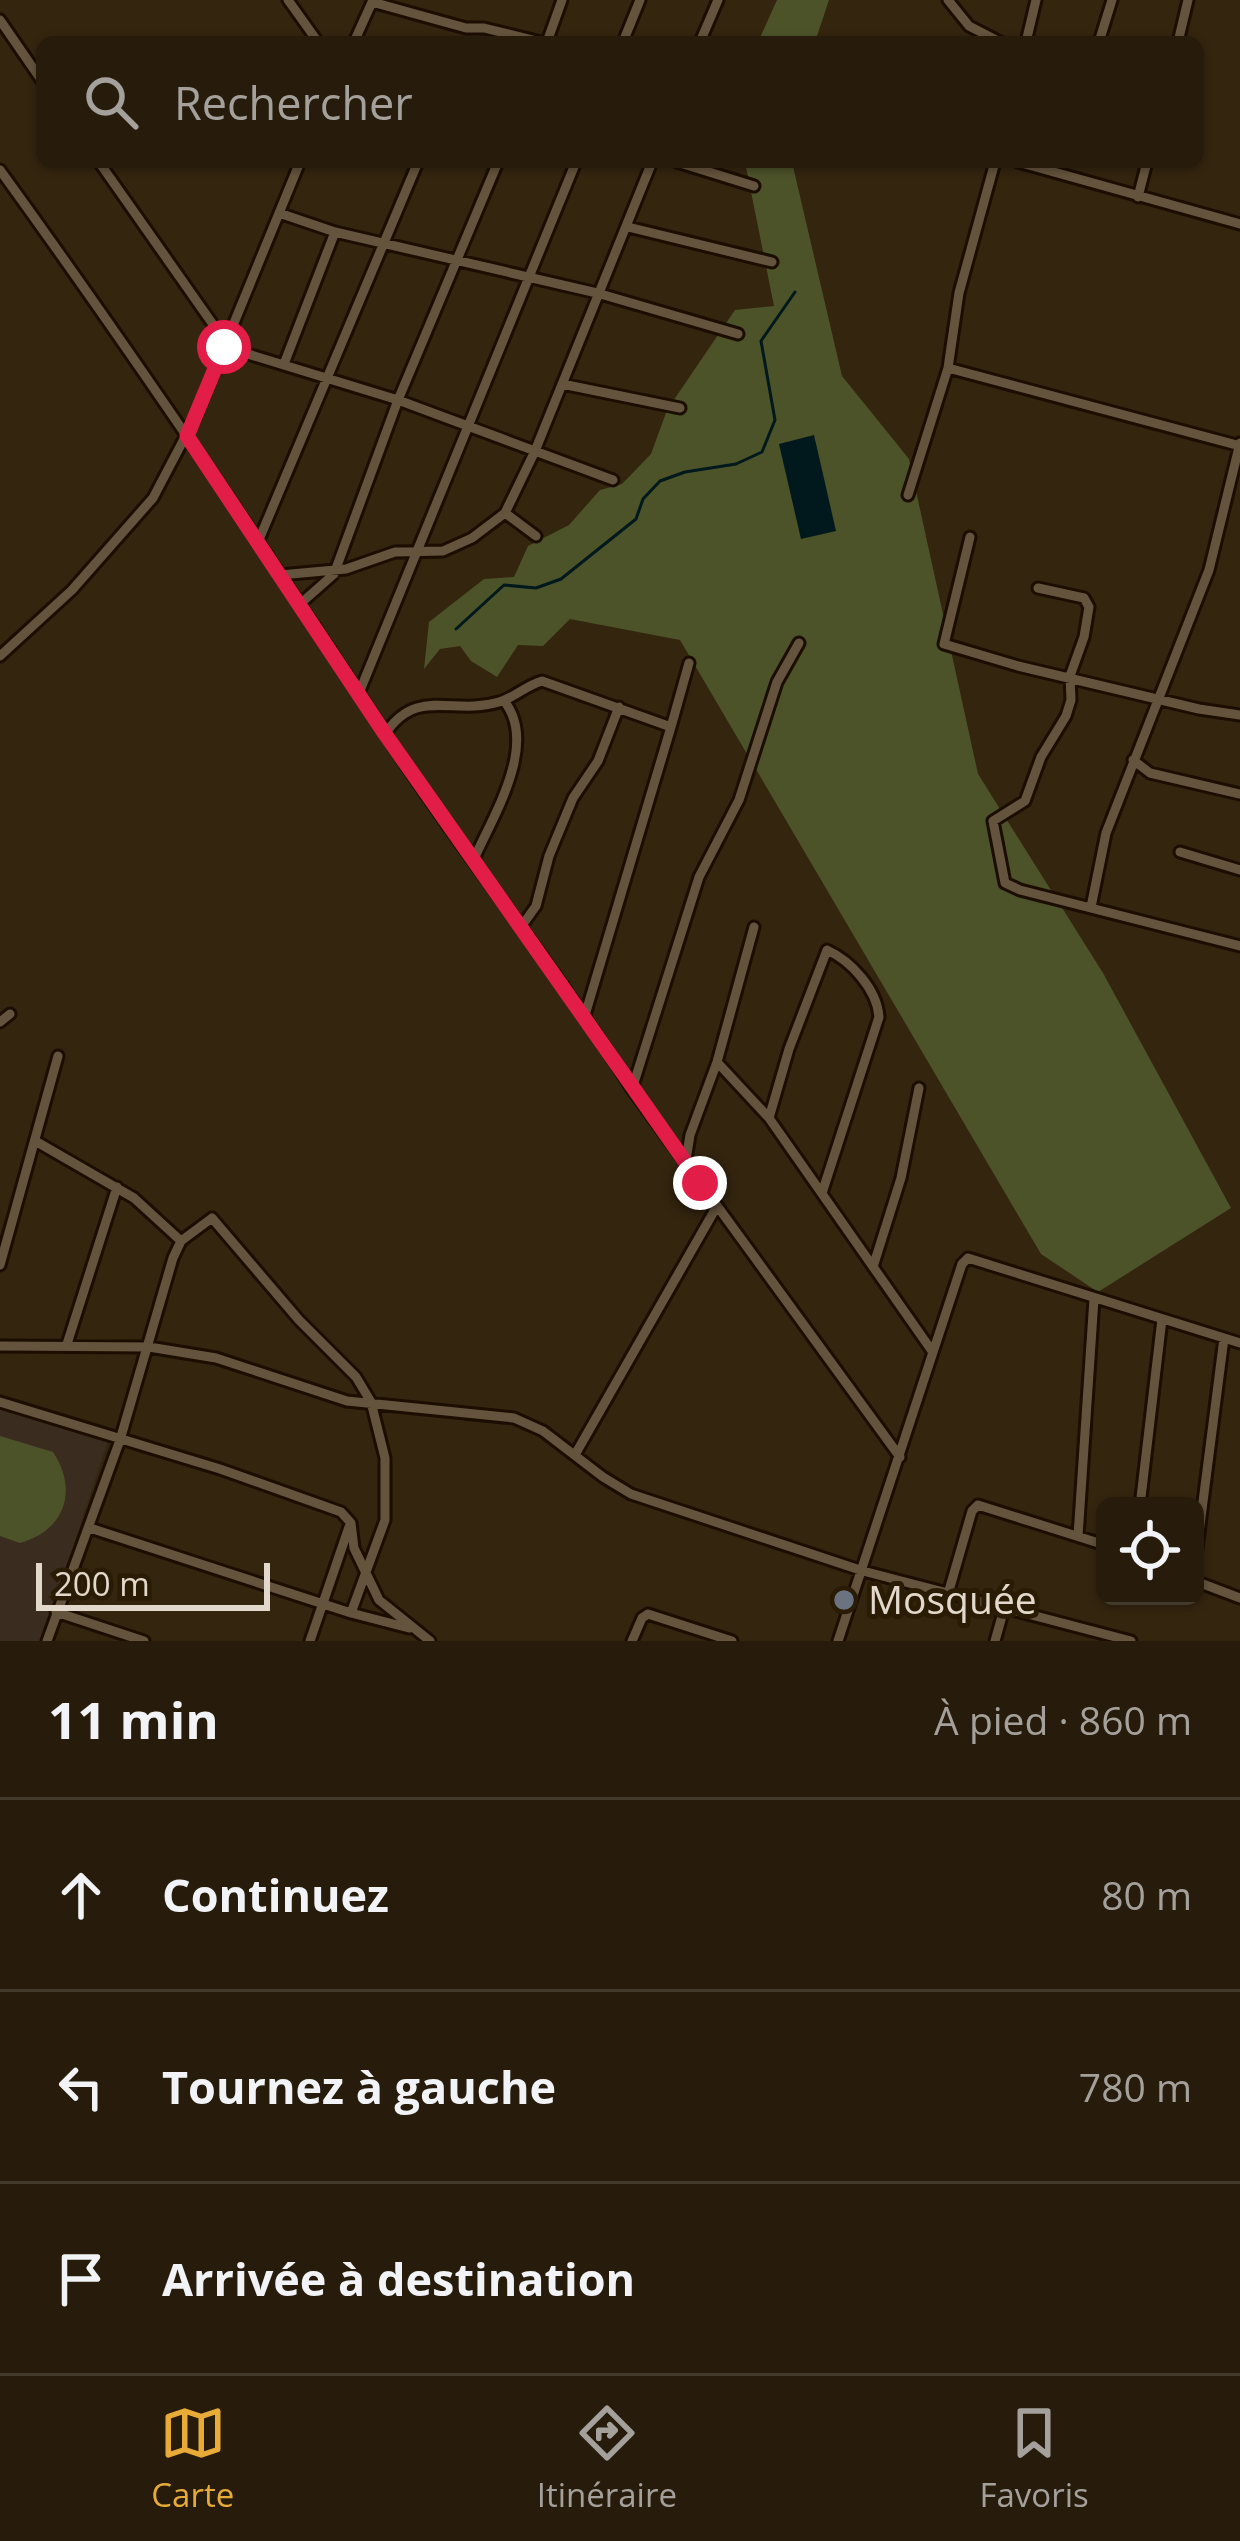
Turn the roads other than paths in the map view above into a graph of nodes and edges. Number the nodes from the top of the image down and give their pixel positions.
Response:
1 (288, 0) edge
2 (562, 0) edge
3 (640, 0) edge
4 (718, 0) edge
5 (948, 0) edge
6 (1036, 0) edge
7 (1112, 0) edge
8 (1188, 0) edge
9 (372, 1) edge
10 (0, 20) edge
11 (466, 28) junction
12 (314, 36) edge
13 (357, 36) edge
14 (463, 36) edge
15 (518, 36) edge
16 (547, 36) edge
17 (625, 36) edge
18 (703, 36) edge
19 (988, 36) edge
20 (1027, 36) edge
21 (1101, 36) edge
22 (1179, 36) edge
23 (36, 72) edge
24 (103, 168) edge
25 (298, 168) edge
26 (416, 168) edge
27 (496, 168) edge
28 (573, 168) edge
29 (650, 168) edge
30 (696, 168) edge
31 (993, 168) edge
32 (1040, 168) edge
33 (1070, 168) edge
34 (1145, 168) edge
35 (0, 170) edge
36 (1069, 176) junction
37 (754, 186) dead end
38 (1138, 197) junction
39 (279, 214) junction
40 (1240, 224) edge
41 (628, 227) junction
42 (335, 232) junction
43 (387, 242) junction
44 (458, 261) junction
45 (772, 262) dead end
46 (527, 276) junction
47 (597, 293) junction
48 (738, 334) dead end
49 (225, 345) junction
50 (284, 364) junction
51 (948, 368) junction
52 (327, 376) junction
53 (562, 384) junction
54 (398, 400) junction
55 (680, 408) dead end
56 (466, 425) junction
57 (187, 436) junction
58 (1240, 445) edge
59 (535, 451) junction
60 (613, 480) dead end
61 (908, 496) dead end
62 (505, 514) junction
63 (536, 536) dead end
64 (970, 537) dead end
65 (258, 542) junction
66 (415, 550) junction
67 (335, 570) junction
68 (280, 575) junction
69 (1038, 588) dead end
70 (300, 604) junction
71 (799, 644) dead end
72 (0, 656) edge
73 (689, 662) dead end
74 (1070, 676) junction
75 (359, 693) junction
76 (1159, 697) junction
77 (504, 700) junction
78 (619, 707) junction
79 (1240, 715) edge
80 (671, 727) junction
81 (385, 734) junction
82 (1132, 760) junction
83 (1240, 794) edge
84 (1180, 852) dead end
85 (474, 859) junction
86 (1240, 870) edge
87 (1090, 907) junction
88 (521, 927) junction
89 (754, 927) dead end
90 (1240, 946) edge
91 (10, 1014) dead end
92 (585, 1016) junction
93 (0, 1022) edge
94 (58, 1056) dead end
95 (718, 1062) junction
96 (920, 1088) dead end
97 (632, 1089) junction
98 (769, 1118) junction
99 (37, 1142) junction
100 (686, 1160) junction
101 (117, 1187) junction
102 (822, 1193) junction
103 (717, 1205) junction
104 (182, 1240) junction
105 (0, 1265) edge
106 (873, 1267) junction
107 (1094, 1299) junction
108 (1162, 1319) junction
109 (1224, 1338) junction
110 (1240, 1343) edge
111 (67, 1344) junction
112 (0, 1346) edge
113 (149, 1347) junction
114 (932, 1352) junction
115 (0, 1402) edge
116 (371, 1402) junction
117 (120, 1440) junction
118 (576, 1453) junction
119 (900, 1456) junction
120 (1141, 1497) edge
121 (1204, 1497) edge
122 (351, 1522) junction
123 (90, 1528) junction
124 (1078, 1536) junction
125 (1096, 1542) edge
126 (863, 1571) junction
127 (365, 1574) junction
128 (1204, 1584) edge
129 (948, 1594) junction
130 (1240, 1598) edge
131 (322, 1604) junction
132 (1004, 1610) junction
133 (56, 1612) junction
134 (351, 1613) junction
135 (412, 1628) junction
136 (1085, 1635) edge
137 (47, 1641) edge
138 (144, 1641) edge
139 (310, 1641) edge
140 (430, 1641) edge
141 (632, 1641) edge
142 (733, 1641) edge
143 (838, 1641) edge
144 (995, 1641) edge
145 (1132, 1641) edge

1 - 12 street
2 - 16 street
3 - 17 street
4 - 18 street
5 - 19 street
6 - 20 street
7 - 21 street
8 - 22 street
9 - 11 street
9 - 13 street
10 - 23 street
11 - 14 street
11 - 15 street
24 - 49 street
25 - 39 street
26 - 43 street
27 - 44 street
28 - 46 street
29 - 41 street
30 - 37 street
31 - 51 street
32 - 36 street
33 - 36 street
34 - 38 street
35 - 57 street
36 - 38 street
38 - 40 street
39 - 42 street
39 - 49 street
41 - 45 street
41 - 47 street
42 - 43 street
42 - 50 street
43 - 44 street
43 - 52 street
44 - 46 street
44 - 54 street
46 - 47 street
46 - 56 street
47 - 48 street
47 - 53 street
49 - 50 street
49 - 57 street
50 - 52 street
51 - 58 street
51 - 61 street
52 - 54 street
52 - 65 street
53 - 55 street
53 - 59 street
54 - 56 street
54 - 67 street
56 - 59 street
56 - 66 street
57 - 65 street
57 - 72 street
58 - 76 street
59 - 60 street
59 - 62 street
62 - 63 street
62 - 66 street
64 - 74 street
65 - 68 street
66 - 67 street
66 - 75 street
67 - 68 street
67 - 70 street
68 - 70 street
69 - 74 street
70 - 75 street
71 - 97 street
73 - 80 street
74 - 76 street
74 - 87 street
75 - 81 street
76 - 79 street
76 - 82 street
77 - 78 street
77 - 81 street
77 - 85 street
78 - 80 street
78 - 88 street
80 - 92 street
81 - 85 street
82 - 83 street
82 - 87 street
84 - 86 street
85 - 88 street
87 - 90 street
88 - 92 street
89 - 95 street
91 - 93 street
92 - 97 street
94 - 99 street
95 - 98 street
95 - 100 street
96 - 106 street
97 - 100 street
98 - 102 street
98 - 102 street
99 - 101 street
99 - 105 street
100 - 103 street
101 - 104 street
101 - 111 street
102 - 106 street
103 - 118 street
103 - 119 street
104 - 113 street
104 - 116 street
106 - 114 street
107 - 108 street
107 - 114 street
107 - 124 street
108 - 109 street
108 - 120 street
109 - 110 street
109 - 121 street
111 - 112 street
111 - 113 street
113 - 116 street
113 - 117 street
114 - 119 street
115 - 117 street
116 - 118 street
116 - 127 street
117 - 122 street
117 - 123 street
118 - 126 street
119 - 126 street
122 - 127 street
122 - 131 street
123 - 131 street
123 - 133 street
124 - 125 street
124 - 129 street
126 - 129 street
126 - 143 street
127 - 134 street
127 - 135 street
128 - 130 street
129 - 132 street
131 - 134 street
131 - 139 street
132 - 136 street
132 - 144 street
133 - 137 street
133 - 138 street
134 - 135 street
135 - 140 street
136 - 145 street
141 - 142 street

